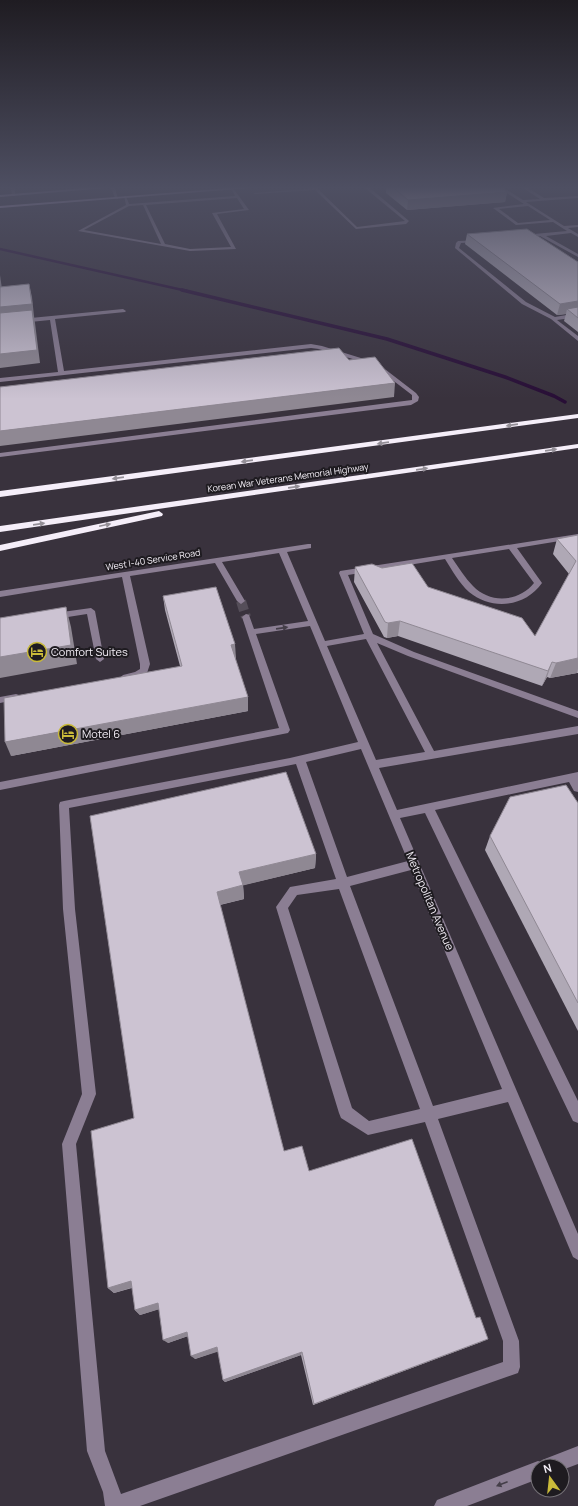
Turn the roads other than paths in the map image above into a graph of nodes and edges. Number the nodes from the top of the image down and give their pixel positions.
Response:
1 (471, 258) edge
2 (123, 311) dead end
3 (578, 315) edge
4 (52, 318) junction
5 (553, 318) junction
6 (0, 323) edge
7 (578, 339) edge
8 (61, 373) junction
9 (0, 380) edge
10 (578, 416) edge
11 (578, 446) edge
12 (0, 455) edge
13 (255, 493) junction
14 (0, 494) edge
15 (0, 529) edge
16 (578, 536) edge
17 (308, 546) dead end
18 (511, 546) junction
19 (0, 548) edge
20 (282, 550) junction
21 (447, 556) junction
22 (217, 560) junction
23 (124, 574) junction
24 (0, 594) edge
25 (241, 601) tunnel mouth
26 (246, 617) tunnel mouth
27 (46, 618) edge
28 (313, 623) junction
29 (252, 632) junction
30 (369, 636) junction
31 (322, 644) junction
32 (100, 659) dead end
33 (114, 679) edge
34 (23, 696) edge
35 (0, 700) edge
36 (578, 715) edge
37 (578, 730) edge
38 (364, 744) junction
39 (432, 756) junction
40 (300, 760) junction
41 (372, 765) junction
42 (574, 776) edge
43 (0, 786) edge
44 (578, 788) edge
45 (428, 808) junction
46 (394, 815) junction
47 (414, 864) junction
48 (343, 883) junction
49 (511, 1094) junction
50 (429, 1114) junction
51 (578, 1116) edge
52 (578, 1252) edge
53 (530, 1473) edge
54 (114, 1506) edge
55 (443, 1506) edge

1 - 5 street
2 - 4 street
3 - 5 street
4 - 6 street
4 - 8 street
5 - 7 street
8 - 9 street
8 - 12 street
10 -> 14 highway, Korean War Veterans Memorial Highway
13 -> 11 highway, Korean War Veterans Memorial Highway
15 -> 13 highway, Korean War Veterans Memorial Highway
19 -> 13 highway
16 - 18 street
17 - 20 street, West I-40 Service Road
18 - 21 street
18 - 21 street
20 - 22 street, West I-40 Service Road
20 - 28 street, Metropolitan Avenue
21 - 30 street
22 - 23 street, West I-40 Service Road
22 - 25 street
23 - 24 street, West I-40 Service Road
23 - 33 street
26 - 29 street
27 - 32 street
29 -> 28 street
28 - 31 street, Metropolitan Avenue
29 - 43 street
30 - 31 street
30 - 36 street
30 - 39 street
31 - 38 street, Metropolitan Avenue
34 - 35 street
37 - 39 street
38 - 40 street
38 - 41 street, Metropolitan Avenue
39 - 41 street
40 - 48 street
40 - 54 street
41 - 46 street, Metropolitan Avenue
42 - 44 street
42 - 45 street
45 - 46 street
45 - 51 street
46 - 47 street, Metropolitan Avenue
47 - 48 street
47 - 49 street, Metropolitan Avenue
48 - 50 street
48 - 50 street
49 - 50 street
49 - 52 street, Metropolitan Avenue
50 - 54 street
53 -> 55 street

